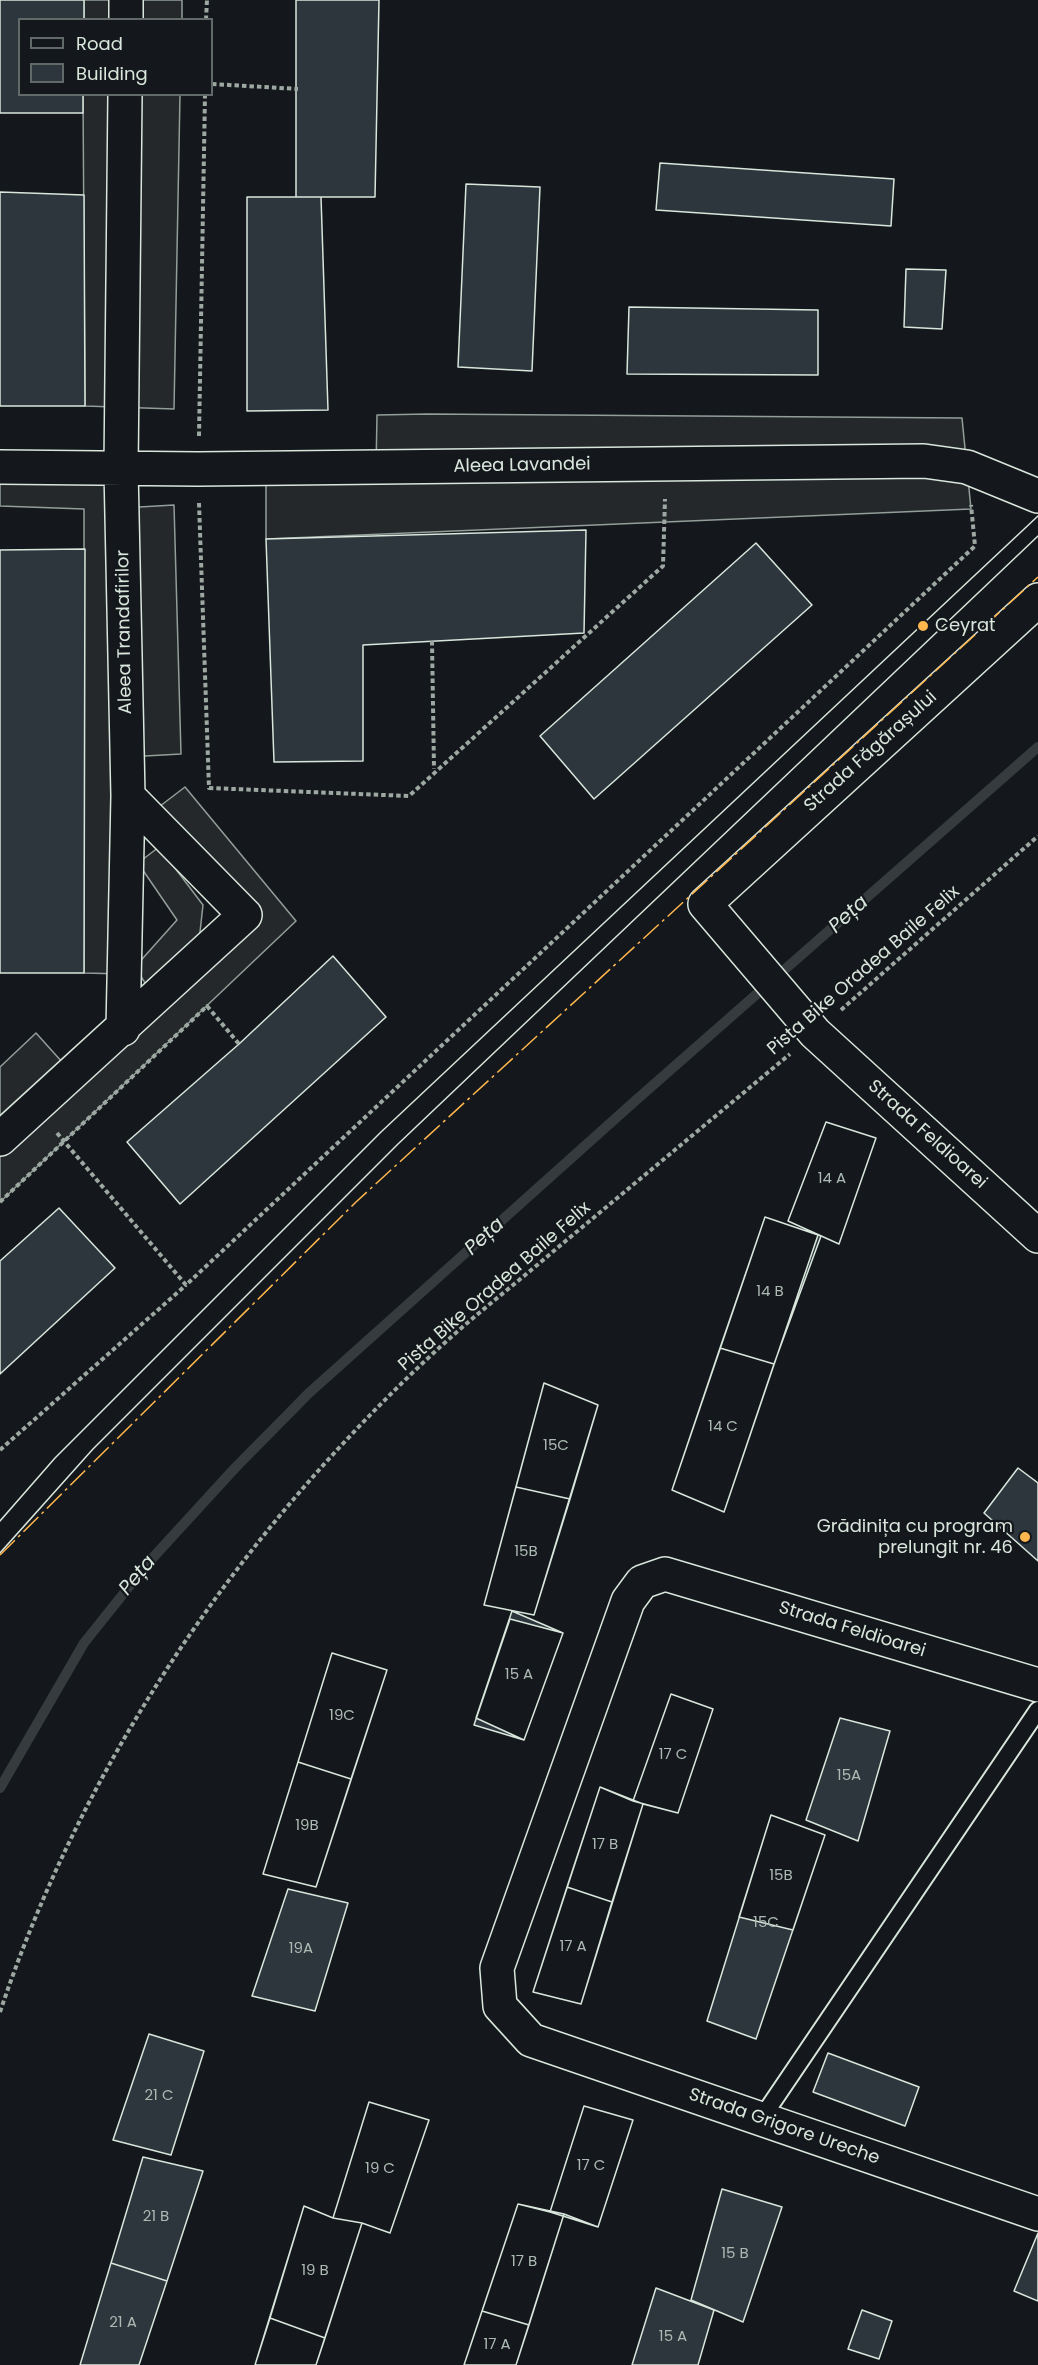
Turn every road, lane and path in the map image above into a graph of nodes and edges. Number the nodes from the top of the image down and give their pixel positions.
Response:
1 (126, 0) edge
2 (207, 0) edge
3 (126, 18) edge
4 (206, 18) edge
5 (213, 84) edge
6 (298, 89) dead end
7 (125, 96) edge
8 (205, 96) edge
9 (665, 465) junction
10 (0, 467) edge
11 (967, 467) junction
12 (121, 469) junction
13 (198, 470) junction
14 (1038, 496) edge
15 (1038, 600) edge
16 (432, 641) dead end
17 (435, 770) junction
18 (128, 796) junction
19 (1038, 836) edge
20 (711, 911) joint
21 (811, 1027) junction
22 (123, 1029) junction
23 (238, 1044) dead end
24 (34, 1109) junction
25 (0, 1139) edge
26 (64, 1141) junction
27 (0, 1202) edge
28 (1038, 1236) edge
29 (186, 1285) junction
30 (0, 1450) edge
31 (1038, 1685) edge
32 (1038, 1710) edge
33 (0, 2012) edge
34 (531, 2040) joint
35 (761, 2119) junction
36 (1038, 2214) edge

1 - 3 street
2 - 4 path
5 - 6 path
7 - 12 street, Aleea Trandafirilor
8 - 13 path
9 - 11 street, Aleea Lavandei
9 - 13 street, Aleea Lavandei
9 - 17 path
10 - 12 street, Aleea Lavandei
11 - 14 street, Aleea Lavandei
11 - 29 path
12 - 13 street, Aleea Lavandei
12 - 18 street, Aleea Trandafirilor
13 - 17 path
15 - 20 street, Strada Făgărașului
16 - 17 path
18 - 22 street, Aleea Trandafirilor
18 - 22 street
19 - 21 path, Pista Bike Oradea Baile Felix
20 - 21 street, Strada Feldioarei
21 - 28 street, Strada Feldioarei
21 - 33 path, Pista Bike Oradea Baile Felix
22 - 24 street
23 - 26 path
24 - 25 street
24 - 26 path
26 - 27 path
26 - 29 path
29 - 30 path
31 - 34 street, Strada Feldioarei
32 - 35 lane
34 - 35 street, Strada Grigore Ureche
35 - 36 street, Strada Grigore Ureche

